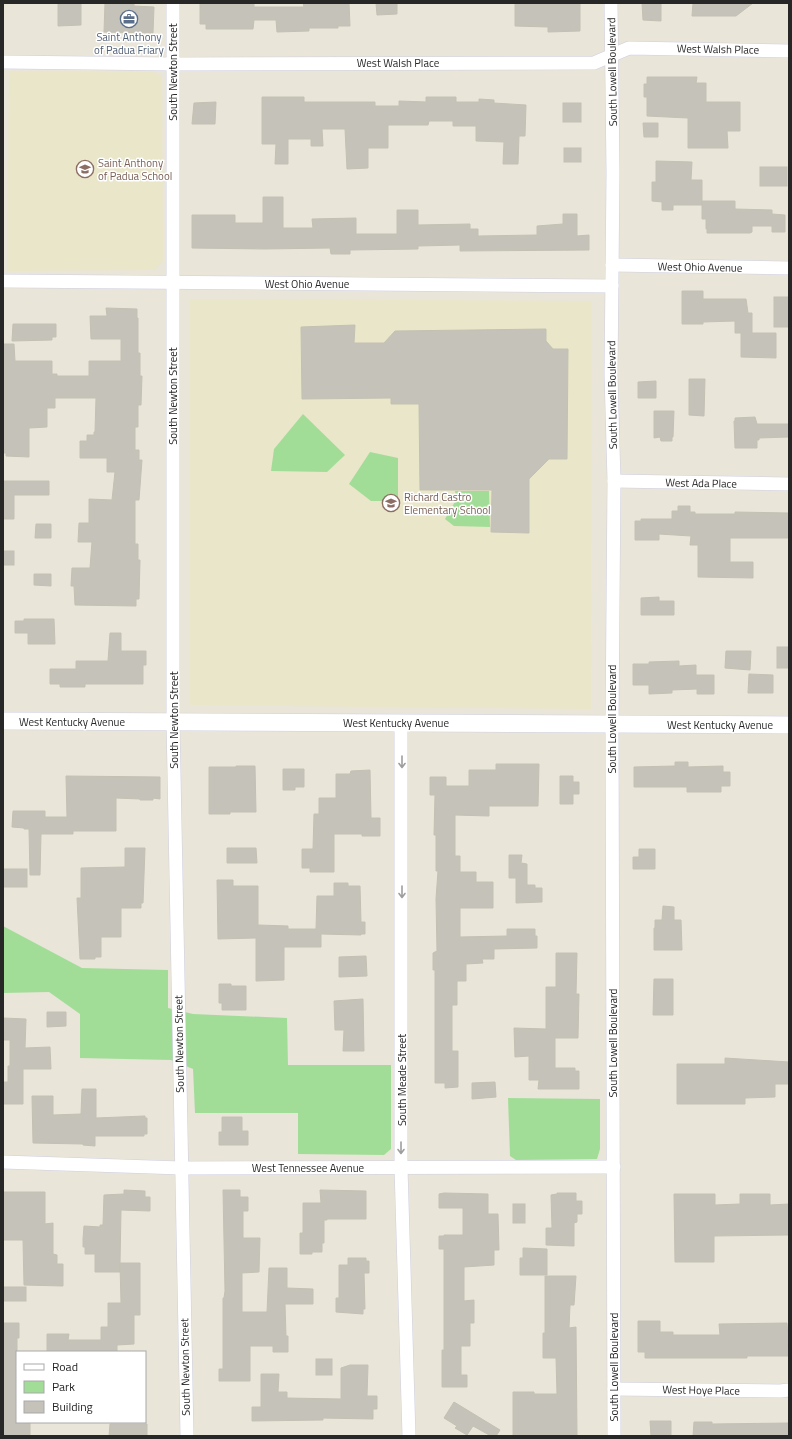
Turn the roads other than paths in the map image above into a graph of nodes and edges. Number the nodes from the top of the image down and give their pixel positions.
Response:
1 (173, 3) edge
2 (611, 3) edge
3 (789, 51) edge
4 (612, 54) junction
5 (3, 62) edge
6 (173, 64) junction
7 (612, 265) junction
8 (789, 268) edge
9 (3, 281) edge
10 (173, 283) junction
11 (612, 286) junction
12 (614, 481) junction
13 (789, 484) edge
14 (3, 721) edge
15 (173, 722) junction
16 (402, 723) junction
17 (612, 725) junction
18 (789, 725) edge
19 (3, 1162) edge
20 (614, 1167) junction
21 (181, 1168) junction
22 (402, 1168) junction
23 (614, 1389) junction
24 (789, 1390) edge
25 (186, 1436) edge
26 (409, 1436) edge
27 (614, 1436) edge

1 - 6 street, South Newton Street
2 - 4 street, South Lowell Boulevard
3 - 4 street, West Walsh Place
4 - 6 street, West Walsh Place
4 - 7 street, South Lowell Boulevard
5 - 6 street, West Walsh Place
6 - 10 street, South Newton Street
7 - 8 street, West Ohio Avenue
7 - 11 street, South Lowell Boulevard
9 - 10 street, West Ohio Avenue
10 - 11 street, West Ohio Avenue
10 - 15 street, South Newton Street
11 - 12 street, South Lowell Boulevard
12 - 13 street, West Ada Place
12 - 17 street, South Lowell Boulevard
14 - 15 street, West Kentucky Avenue
15 - 16 street, West Kentucky Avenue
15 - 21 street, South Newton Street
16 - 17 street, West Kentucky Avenue
16 -> 22 street, South Meade Street
17 - 18 street, West Kentucky Avenue
17 - 20 street, South Lowell Boulevard
19 - 21 street, West Tennessee Avenue
20 - 22 street, West Tennessee Avenue
20 - 23 street, South Lowell Boulevard
21 - 22 street, West Tennessee Avenue
21 - 25 street, South Newton Street
22 - 26 street, South Meade Street
23 - 24 street, West Hoye Place
23 - 27 street, South Lowell Boulevard

